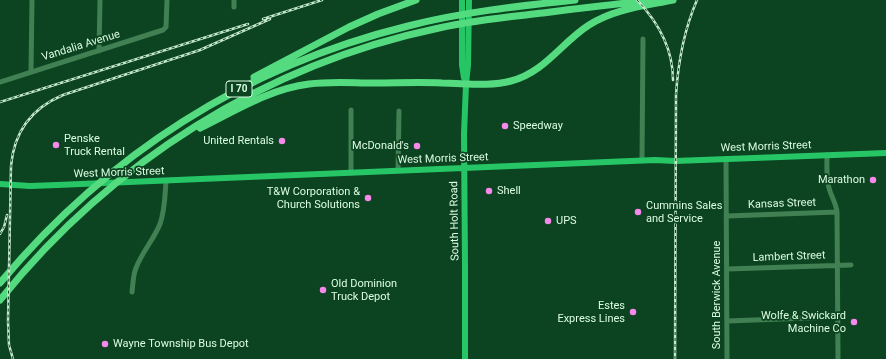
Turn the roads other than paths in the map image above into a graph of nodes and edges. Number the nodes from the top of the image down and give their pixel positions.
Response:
1 (32, 0) edge
2 (100, 0) edge
3 (166, 0) edge
4 (234, 0) edge
5 (416, 0) edge
6 (575, 0) edge
7 (654, 0) edge
8 (673, 0) edge
9 (464, 1) edge
10 (234, 7) dead end
11 (643, 39) dead end
12 (99, 51) junction
13 (31, 72) junction
14 (0, 82) edge
15 (466, 84) junction
16 (213, 104) junction
17 (351, 110) dead end
18 (399, 111) dead end
19 (168, 144) junction
20 (886, 153) edge
21 (827, 155) junction
22 (726, 159) junction
23 (642, 161) junction
24 (464, 168) junction
25 (398, 171) junction
26 (351, 173) junction
27 (166, 181) junction
28 (0, 184) edge
29 (837, 212) junction
30 (727, 216) junction
31 (851, 265) dead end
32 (838, 266) junction
33 (727, 270) junction
34 (0, 283) edge
35 (132, 292) dead end
36 (0, 300) edge
37 (838, 317) junction
38 (727, 321) junction
39 (465, 359) edge
40 (727, 359) edge
41 (838, 359) edge

1 - 13 street
2 - 12 street
3 - 12 street, Vandalia Avenue
4 - 10 street
5 - 16 highway
6 - 16 highway, I 70
7 - 19 highway, I 70
8 - 15 highway
9 - 15 main road, South Holt Road
11 - 23 street
12 - 13 street, Vandalia Avenue
13 - 14 street, Vandalia Avenue
15 - 19 highway
15 - 24 main road, South Holt Road
16 - 34 highway, I 70
17 - 26 street
18 - 25 street
19 - 36 highway, I 70
20 - 21 main road, West Morris Street
21 - 22 main road, West Morris Street
21 - 29 street
22 - 23 main road, West Morris Street
22 - 30 street, South Berwick Avenue
23 - 24 main road, West Morris Street
24 - 25 main road, West Morris Street
24 - 39 main road, South Holt Road
25 - 26 main road, West Morris Street
26 - 27 main road, West Morris Street
27 - 28 main road, West Morris Street
27 - 35 street
29 - 30 street, Kansas Street
29 - 32 street
30 - 33 street, South Berwick Avenue
31 - 32 street, Lambert Street
32 - 33 street, Lambert Street
32 - 37 street
33 - 38 street, South Berwick Avenue
37 - 38 street
37 - 41 street
38 - 40 street, South Berwick Avenue

